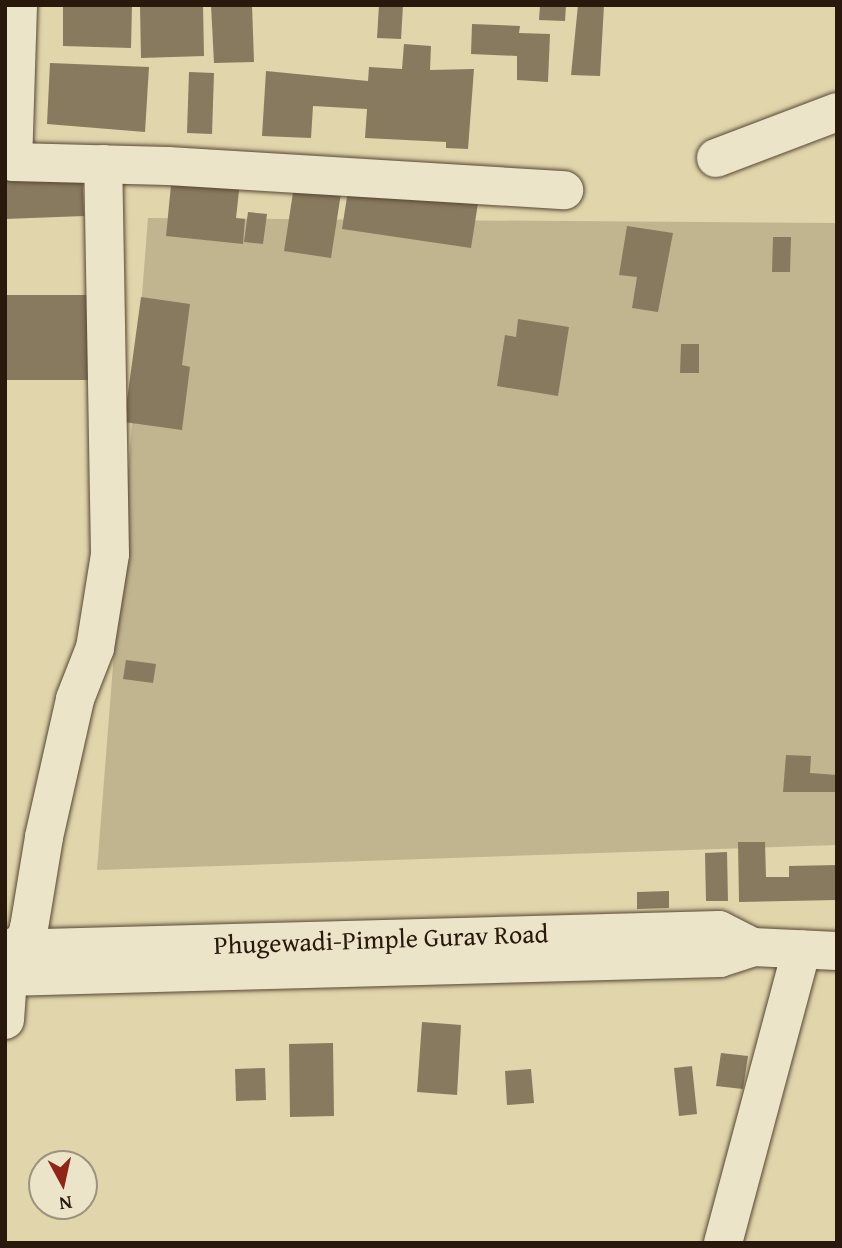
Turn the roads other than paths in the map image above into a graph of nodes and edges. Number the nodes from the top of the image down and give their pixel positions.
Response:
1 (18, 5) edge
2 (10, 88) edge
3 (837, 112) edge
4 (716, 158) dead end
5 (103, 164) junction
6 (564, 190) dead end
7 (819, 950) edge
8 (7, 963) edge
9 (5, 1020) edge
10 (723, 1243) edge

1 - 2 street
2 - 5 street
3 - 4 street
5 - 6 street
5 - 8 street
7 - 8 street, Phugewadi-Pimple Gurav Road
7 - 10 street
8 - 9 street

